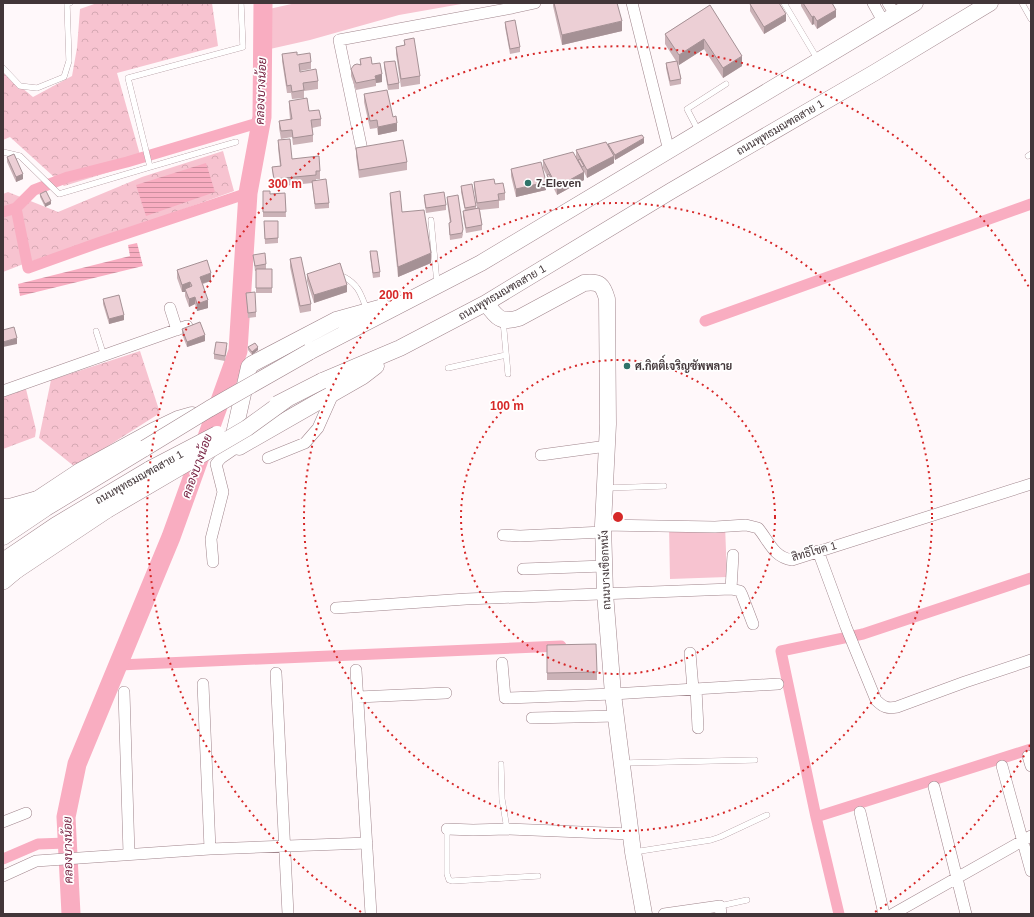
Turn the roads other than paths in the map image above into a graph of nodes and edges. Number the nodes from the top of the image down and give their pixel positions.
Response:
1 (70, 3) edge
2 (241, 3) edge
3 (535, 3) edge
4 (632, 3) edge
5 (784, 3) edge
6 (873, 3) edge
7 (915, 3) edge
8 (990, 3) edge
9 (1022, 3) edge
10 (889, 13) edge
11 (1031, 19) edge
12 (818, 61) junction
13 (3, 68) edge
14 (726, 84) dead end
15 (699, 132) junction
16 (236, 142) dead end
17 (362, 150) edge
18 (669, 151) junction
19 (3, 152) edge
20 (150, 167) junction
21 (431, 220) dead end
22 (344, 277) edge
23 (437, 286) junction
24 (410, 300) junction
25 (486, 303) junction
26 (170, 308) dead end
27 (367, 310) junction
28 (503, 320) junction
29 (96, 331) dead end
30 (400, 348) junction
31 (506, 355) junction
32 (104, 356) junction
33 (448, 368) dead end
34 (508, 374) dead end
35 (3, 391) edge
36 (334, 392) junction
37 (287, 399) junction
38 (209, 409) junction
39 (607, 446) junction
40 (236, 447) junction
41 (541, 455) dead end
42 (268, 458) dead end
43 (1031, 484) edge
44 (664, 486) dead end
45 (605, 488) junction
46 (41, 504) junction
47 (3, 507) edge
48 (3, 522) edge
49 (604, 529) junction
50 (503, 535) dead end
51 (3, 538) edge
52 (818, 551) junction
53 (733, 555) dead end
54 (213, 562) dead end
55 (604, 566) junction
56 (523, 569) dead end
57 (6, 573) edge
58 (731, 589) junction
59 (605, 594) junction
60 (336, 608) dead end
61 (753, 624) dead end
62 (690, 653) dead end
63 (1031, 660) edge
64 (502, 662) dead end
65 (356, 670) dead end
66 (276, 673) dead end
67 (203, 684) dead end
68 (778, 684) dead end
69 (694, 689) junction
70 (124, 692) dead end
71 (446, 693) dead end
72 (613, 694) junction
73 (358, 697) junction
74 (616, 716) junction
75 (532, 718) dead end
76 (698, 728) dead end
77 (755, 760) dead end
78 (622, 763) junction
79 (502, 764) dead end
80 (1002, 766) dead end
81 (934, 787) dead end
82 (860, 812) dead end
83 (26, 813) dead end
84 (767, 814) dead end
85 (3, 822) edge
86 (447, 829) joint
87 (507, 829) junction
88 (631, 834) junction
89 (1027, 838) edge
90 (366, 843) junction
91 (285, 847) junction
92 (210, 849) junction
93 (633, 852) junction
94 (128, 854) junction
95 (1031, 871) edge
96 (3, 876) edge
97 (538, 876) dead end
98 (957, 878) junction
99 (747, 900) dead end
100 (720, 910) edge
101 (288, 914) edge
102 (371, 914) edge
103 (644, 914) edge
104 (664, 914) edge
105 (884, 914) edge
106 (893, 914) edge
107 (966, 914) edge

1 - 13 lane
2 - 20 lane
3 - 17 street
4 - 18 street
5 - 12 lane
6 - 10 street
7 - 10 main road, ถนนพุทธมณฑลสาย 1
8 - 25 main road, ถนนพุทธมณฑลสาย 1
9 - 11 lane
10 - 12 main road, ถนนพุทธมณฑลสาย 1
12 - 15 main road, ถนนพุทธมณฑลสาย 1
14 - 15 lane
15 - 18 main road, ถนนพุทธมณฑลสาย 1
16 - 20 lane
18 - 23 main road, ถนนพุทธมณฑลสาย 1
19 - 20 lane
21 - 23 lane
22 - 27 lane
23 - 24 main road, ถนนพุทธมณฑลสาย 1
24 - 27 main road
24 - 38 main road, ถนนพุทธมณฑลสาย 1, bridge
25 - 28 main road
25 - 30 main road, ถนนพุทธมณฑลสาย 1
26 - 32 street
27 - 40 main road
28 - 31 lane
28 - 39 main road, ถนนบางเชือกหนัง
29 - 32 lane
30 - 36 main road
30 - 37 main road, ถนนพุทธมณฑลสาย 1, bridge
31 - 33 lane
31 - 34 lane
32 - 35 street
36 - 40 main road
36 - 42 street
37 - 57 main road, bridge
37 - 57 main road, ถนนพุทธมณฑลสาย 1, bridge
38 - 46 main road, ถนนพุทธมณฑลสาย 1, bridge
38 - 46 main road, bridge
39 - 41 street
39 - 45 main road, ถนนบางเชือกหนัง
40 - 54 street
43 - 52 street, สิทธิโชค 1
44 - 45 lane
45 - 49 main road, ถนนบางเชือกหนัง
46 - 47 main road
46 - 48 main road
46 - 51 main road, ถนนพุทธมณฑลสาย 1
49 - 50 street
49 - 52 street, สิทธิโชค 1
49 - 55 main road, ถนนบางเชือกหนัง
52 - 63 street
53 - 58 street
55 - 56 street
55 - 59 main road, ถนนบางเชือกหนัง
58 - 59 street
58 - 61 street
59 - 60 street
59 - 72 main road, ถนนบางเชือกหนัง
62 - 69 street
64 - 72 street
65 - 73 street
66 - 91 street
67 - 92 street
68 - 69 street
69 - 72 street
69 - 76 street
70 - 94 street
71 - 73 street
72 - 74 main road, ถนนบางเชือกหนัง
73 - 90 street
74 - 75 street
74 - 78 main road, ถนนบางเชือกหนัง
77 - 78 lane
78 - 88 main road, ถนนบางเชือกหนัง
79 - 87 lane
80 - 89 street
81 - 98 street
82 - 105 street
83 - 85 street
84 - 93 lane
86 - 87 street
86 - 97 lane
87 - 88 street
88 - 93 main road, ถนนบางเชือกหนัง
89 - 95 street
89 - 98 street
90 - 91 street
90 - 102 street
91 - 92 street
91 - 101 street
92 - 94 street
93 - 103 main road, ถนนบางเชือกหนัง
94 - 96 street
98 - 106 street
98 - 107 street
99 - 100 lane
100 - 104 street

